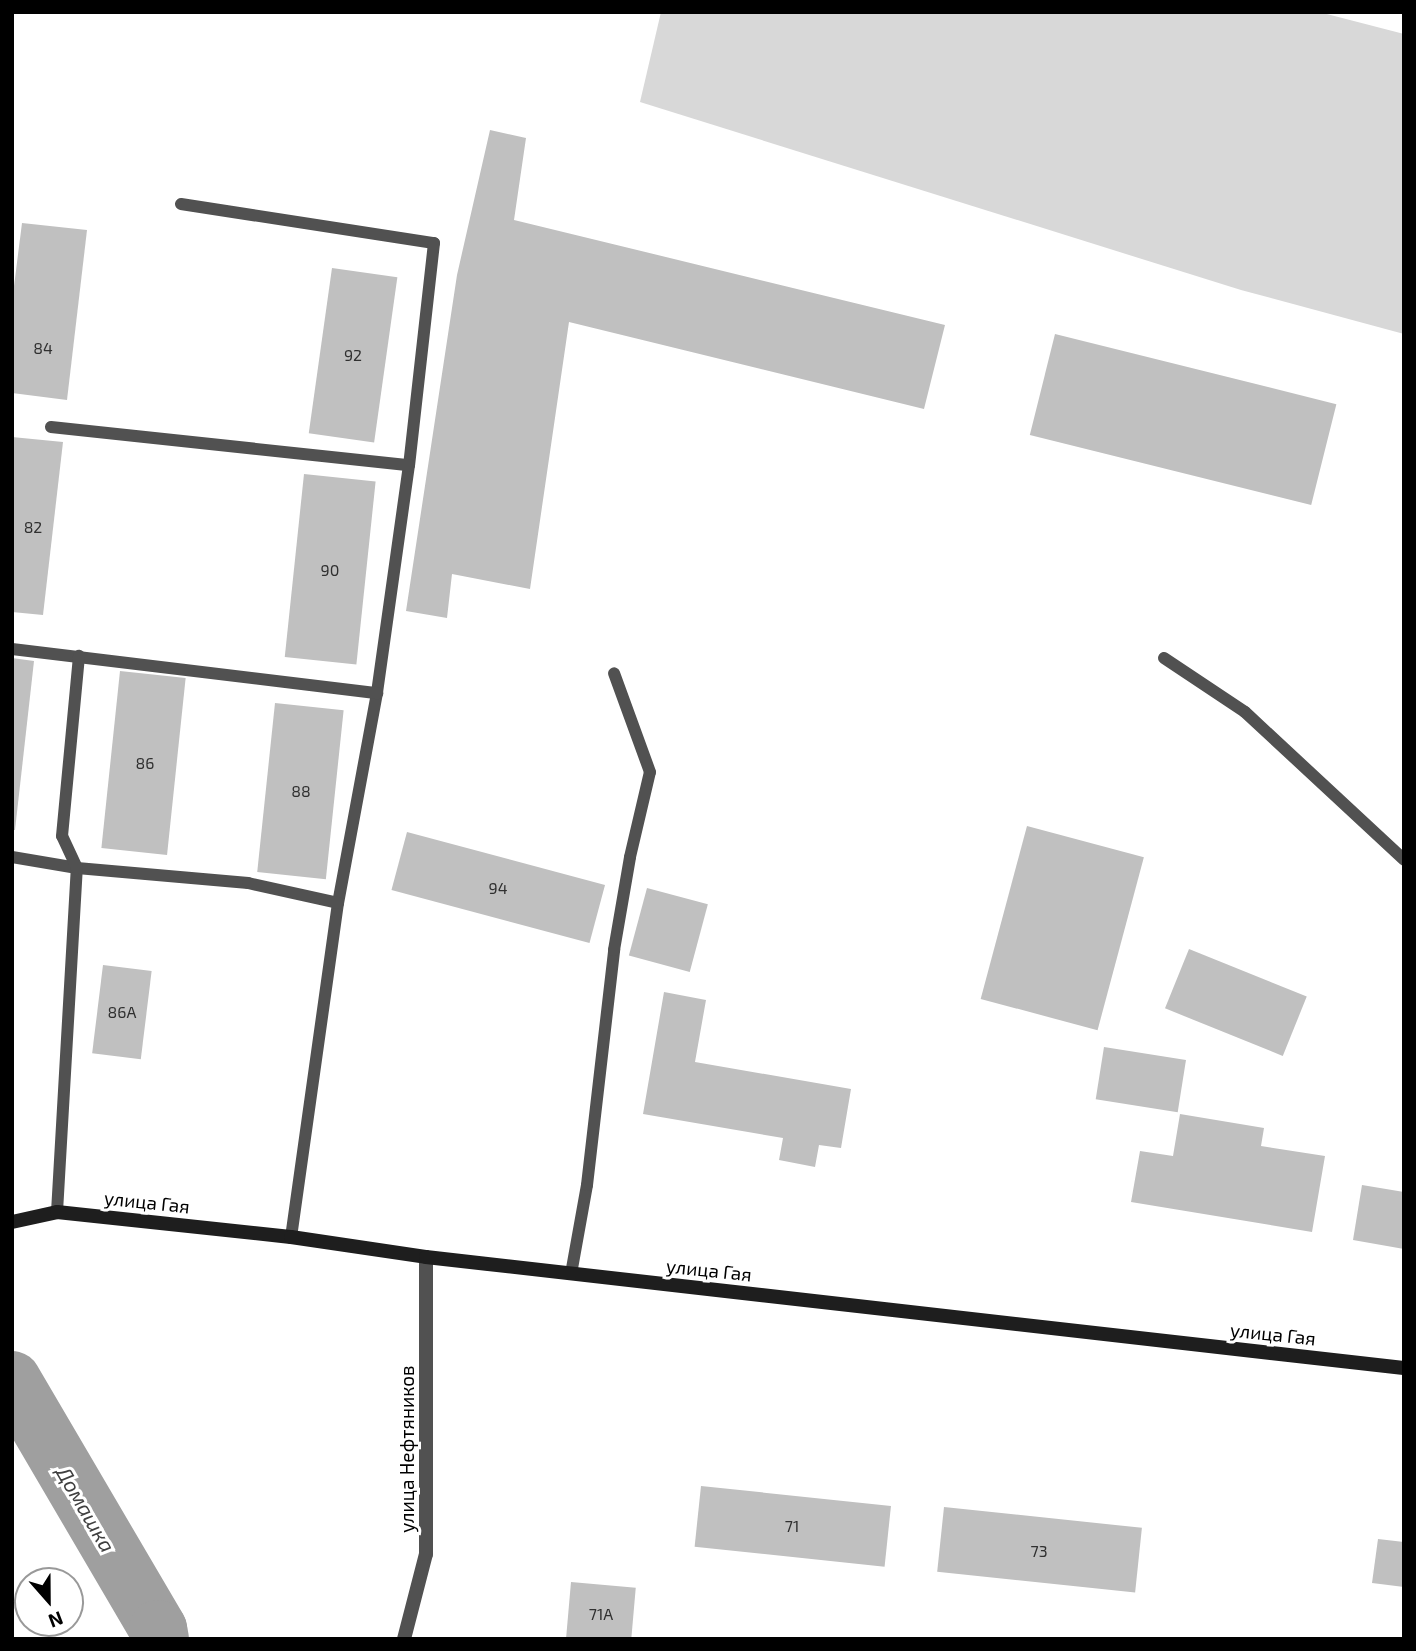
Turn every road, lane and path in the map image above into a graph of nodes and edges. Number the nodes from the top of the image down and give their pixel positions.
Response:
1 (181, 204) dead end
2 (51, 427) dead end
3 (409, 465) junction
4 (12, 649) edge
5 (79, 656) junction
6 (1164, 658) dead end
7 (614, 673) dead end
8 (377, 693) junction
9 (12, 857) edge
10 (1404, 860) edge
11 (77, 868) junction
12 (338, 903) junction
13 (57, 1212) junction
14 (12, 1222) edge
15 (291, 1237) junction
16 (426, 1257) junction
17 (571, 1274) junction
18 (1404, 1368) edge
19 (404, 1639) edge

1 - 3 lane
2 - 3 lane
3 - 8 lane
4 - 5 lane
5 - 8 lane
5 - 11 lane
6 - 10 lane
7 - 17 lane
8 - 12 lane
9 - 11 lane
11 - 12 lane
11 - 13 lane
12 - 15 lane
13 - 14 main road, улица Гая
13 - 15 main road, улица Гая
15 - 16 main road, улица Гая
16 - 17 main road, улица Гая
16 - 19 street, улица Нефтяников
17 - 18 main road, улица Гая

